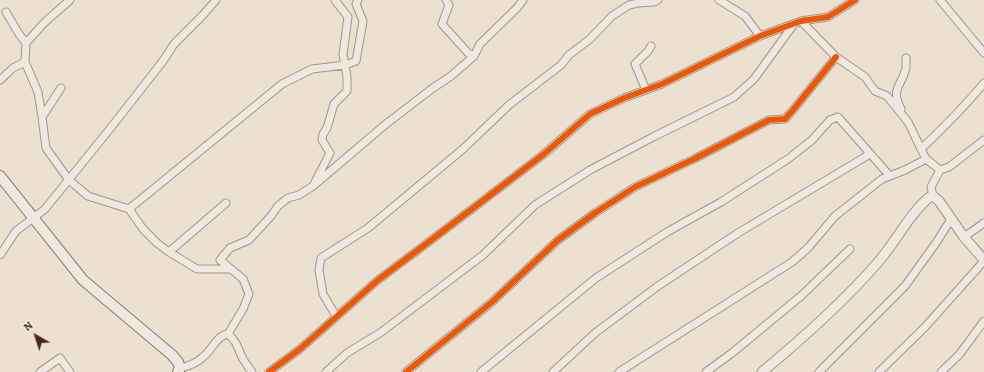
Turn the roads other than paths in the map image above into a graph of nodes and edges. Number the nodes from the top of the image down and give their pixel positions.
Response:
1 (70, 0) edge
2 (216, 0) edge
3 (335, 0) edge
4 (358, 0) edge
5 (446, 0) edge
6 (523, 0) edge
7 (658, 0) edge
8 (719, 0) edge
9 (855, 0) edge
10 (940, 0) edge
11 (640, 1) edge
12 (6, 12) dead end
13 (798, 22) junction
14 (760, 36) junction
15 (26, 43) junction
16 (651, 46) dead end
17 (984, 53) edge
18 (474, 56) junction
19 (836, 57) junction
20 (906, 58) dead end
21 (25, 62) junction
22 (345, 65) junction
23 (0, 80) edge
24 (984, 83) edge
25 (61, 88) dead end
26 (646, 90) junction
27 (42, 117) junction
28 (908, 122) junction
29 (984, 140) edge
30 (921, 149) junction
31 (870, 154) junction
32 (926, 158) junction
33 (940, 170) junction
34 (888, 175) junction
35 (0, 176) edge
36 (69, 180) junction
37 (313, 186) junction
38 (933, 196) junction
39 (226, 203) dead end
40 (129, 209) junction
41 (34, 217) junction
42 (951, 219) junction
43 (984, 223) edge
44 (964, 237) junction
45 (850, 249) dead end
46 (169, 252) junction
47 (0, 255) edge
48 (984, 261) edge
49 (231, 269) junction
50 (336, 316) junction
51 (984, 321) edge
52 (228, 334) junction
53 (179, 370) edge
54 (40, 372) edge
55 (70, 372) edge
56 (252, 372) edge
57 (269, 372) edge
58 (326, 372) edge
59 (406, 372) edge
60 (481, 372) edge
61 (553, 372) edge
62 (619, 372) edge
63 (706, 372) edge
64 (762, 372) edge
65 (819, 372) edge
66 (879, 372) edge
67 (940, 372) edge

1 - 15 street
2 - 36 street
3 - 22 street
4 - 22 street
5 - 18 street
6 - 18 street
7 - 11 street
8 - 14 street
9 - 13 street
10 - 17 street
11 - 50 street
12 - 15 street
13 - 14 street
13 - 19 street
13 - 58 street
14 - 26 street
15 - 21 street
16 - 26 street
18 - 37 street
19 - 28 street
19 - 59 street
20 - 28 street
21 - 23 street
21 - 27 street
22 - 37 street
22 - 40 street
24 - 30 street
25 - 27 street
26 - 50 street
27 - 36 street
28 - 30 street
29 - 33 street
30 - 32 street
31 - 34 street
31 - 60 street
31 - 61 street
32 - 33 street
32 - 34 street
33 - 38 street
34 - 62 street
35 - 41 main road
36 - 40 street
36 - 41 street
37 - 49 street
38 - 42 street
38 - 64 street
39 - 46 street
40 - 46 street
41 - 47 street
41 - 53 main road
42 - 44 street
42 - 65 street
43 - 44 street
44 - 48 street
45 - 63 street
46 - 49 street
48 - 66 street
49 - 52 street
50 - 57 street
51 - 67 street
52 - 53 street
52 - 56 street
54 - 55 street

